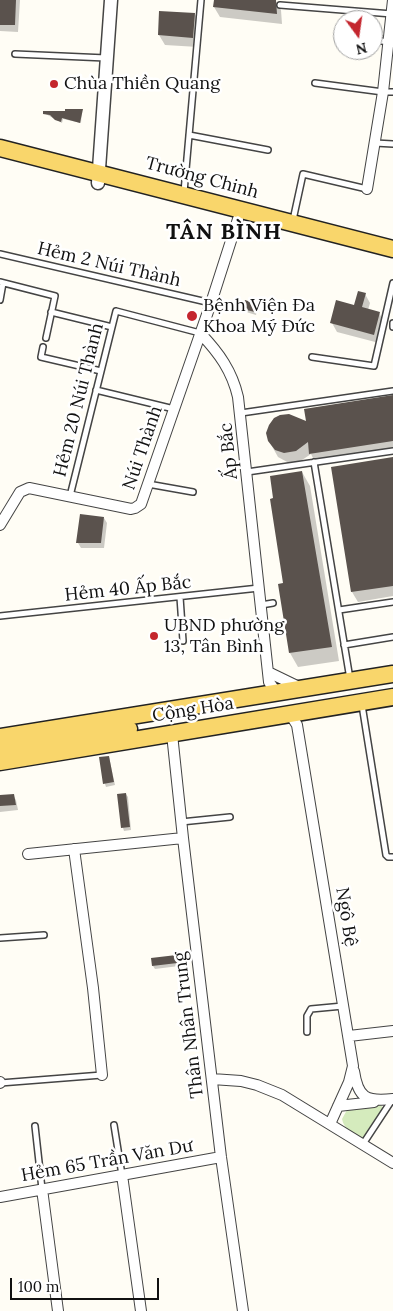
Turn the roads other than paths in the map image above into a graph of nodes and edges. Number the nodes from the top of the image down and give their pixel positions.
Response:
1 (111, 0) edge
2 (201, 0) edge
3 (393, 0) edge
4 (294, 3) edge
5 (280, 5) dead end
6 (392, 14) edge
7 (391, 42) edge
8 (15, 54) dead end
9 (107, 58) junction
10 (315, 83) dead end
11 (388, 92) edge
12 (189, 135) junction
13 (375, 143) junction
14 (393, 144) edge
15 (0, 148) edge
16 (268, 150) dead end
17 (0, 158) edge
18 (98, 178) junction
19 (368, 189) joint
20 (184, 195) junction
21 (239, 214) junction
22 (292, 223) junction
23 (393, 249) edge
24 (0, 254) edge
25 (393, 259) edge
26 (1, 283) edge
27 (393, 283) edge
28 (0, 300) edge
29 (211, 303) junction
30 (51, 312) junction
31 (112, 327) junction
32 (201, 334) junction
33 (46, 338) dead end
34 (43, 347) dead end
35 (312, 357) dead end
36 (101, 371) junction
37 (96, 390) junction
38 (393, 391) edge
39 (174, 409) junction
40 (241, 413) junction
41 (393, 451) edge
42 (314, 462) junction
43 (247, 472) junction
44 (148, 484) junction
45 (193, 492) dead end
46 (70, 496) junction
47 (0, 525) edge
48 (260, 588) junction
49 (180, 597) junction
50 (273, 602) dead end
51 (393, 602) edge
52 (261, 604) junction
53 (339, 610) junction
54 (0, 616) edge
55 (393, 637) edge
56 (184, 641) dead end
57 (344, 645) junction
58 (268, 672) junction
59 (393, 674) edge
60 (350, 681) junction
61 (393, 686) edge
62 (303, 689) junction
63 (393, 697) edge
64 (362, 702) junction
65 (283, 704) junction
66 (172, 734) junction
67 (0, 737) edge
68 (0, 750) edge
69 (0, 762) edge
70 (230, 817) dead end
71 (181, 822) junction
72 (183, 838) junction
73 (74, 848) junction
74 (28, 854) dead end
75 (393, 857) edge
76 (44, 934) dead end
77 (0, 938) edge
78 (344, 1006) junction
79 (393, 1031) edge
80 (307, 1032) dead end
81 (349, 1036) junction
82 (353, 1066) junction
83 (102, 1075) joint
84 (212, 1080) junction
85 (0, 1082) edge
86 (389, 1100) edge
87 (338, 1106) junction
88 (330, 1124) junction
89 (114, 1125) dead end
90 (35, 1126) dead end
91 (363, 1144) junction
92 (221, 1157) junction
93 (393, 1163) edge
94 (122, 1175) junction
95 (42, 1189) junction
96 (0, 1197) edge
97 (58, 1311) edge
98 (141, 1311) edge
99 (243, 1311) edge

1 - 9 street
2 - 12 lane
3 - 6 street
4 - 5 lane
4 - 6 lane
6 - 7 street
7 - 11 street
8 - 9 lane
9 - 18 street
10 - 11 lane
11 - 13 street
12 - 16 lane
12 - 20 lane
13 - 14 lane
13 - 19 street
15 - 18 main road, Trường Chinh
17 - 18 main road, Trường Chinh
18 - 20 main road, Trường Chinh
18 - 21 main road, Trường Chinh
19 - 22 lane
20 - 21 main road, Trường Chinh
21 - 22 main road, Trường Chinh
21 - 25 main road, Trường Chinh
21 - 29 street
22 - 23 main road, Trường Chinh
24 - 29 lane, Hẻm 2 Núi Thành
26 - 28 lane
26 - 30 lane
27 - 35 lane
29 - 32 street
30 - 31 lane
30 - 33 lane
31 - 32 lane, Hẻm 20 Núi Thành
31 - 36 lane, Hẻm 20 Núi Thành
32 - 39 street, Núi Thành
32 - 40 street, Ấp Bắc
34 - 36 lane
36 - 37 lane, Hẻm 20 Núi Thành
37 - 39 lane
37 - 46 lane, Hẻm 20 Núi Thành
38 - 40 lane
39 - 44 street, Núi Thành
40 - 43 street, Ấp Bắc
41 - 42 lane
42 - 43 lane
42 - 53 lane
43 - 48 street, Ấp Bắc
44 - 45 lane
44 - 46 street, Núi Thành
46 - 47 street, Núi Thành
48 - 49 lane, Hẻm 40 Ấp Bắc
48 - 52 street, Ấp Bắc
49 - 54 lane, Hẻm 40 Ấp Bắc
49 - 56 lane
50 - 52 lane
51 - 53 lane
52 - 58 street, Ấp Bắc
53 - 57 lane
55 - 57 lane
57 - 60 lane
58 - 62 street
58 - 65 street, Ấp Bắc
59 - 60 main road, Cộng Hòa
60 - 62 main road, Cộng Hòa
61 - 65 main road, Cộng Hòa
62 - 65 main road, Cộng Hòa
63 - 64 main road, Cộng Hòa
64 - 65 main road, Cộng Hòa
64 - 75 lane
65 - 66 main road, Cộng Hòa
65 - 67 main road, Cộng Hòa
65 - 68 main road, Cộng Hòa
65 - 78 street, Ngô Bệ
66 - 69 main road, Cộng Hòa
66 - 71 street, Thân Nhân Trung
70 - 71 lane
71 - 72 street, Thân Nhân Trung
72 - 73 street
72 - 84 street, Thân Nhân Trung
73 - 74 street
73 - 83 street
76 - 77 lane
78 - 80 lane
78 - 81 street, Ngô Bệ
79 - 81 street
81 - 82 street, Ngô Bệ
82 - 86 street
82 - 87 street, Ngô Bệ
83 - 85 lane
84 - 88 street
84 - 92 street, Thân Nhân Trung
86 - 87 street
86 - 91 lane
87 - 88 street, Ngô Bệ
88 - 91 street
89 - 94 lane
90 - 95 lane
91 - 93 street
92 - 94 street, Hẻm 65 Trần Văn Dư
92 - 99 street, Thân Nhân Trung
94 - 95 street, Hẻm 65 Trần Văn Dư
94 - 98 street
95 - 96 street, Hẻm 65 Trần Văn Dư
95 - 97 street

